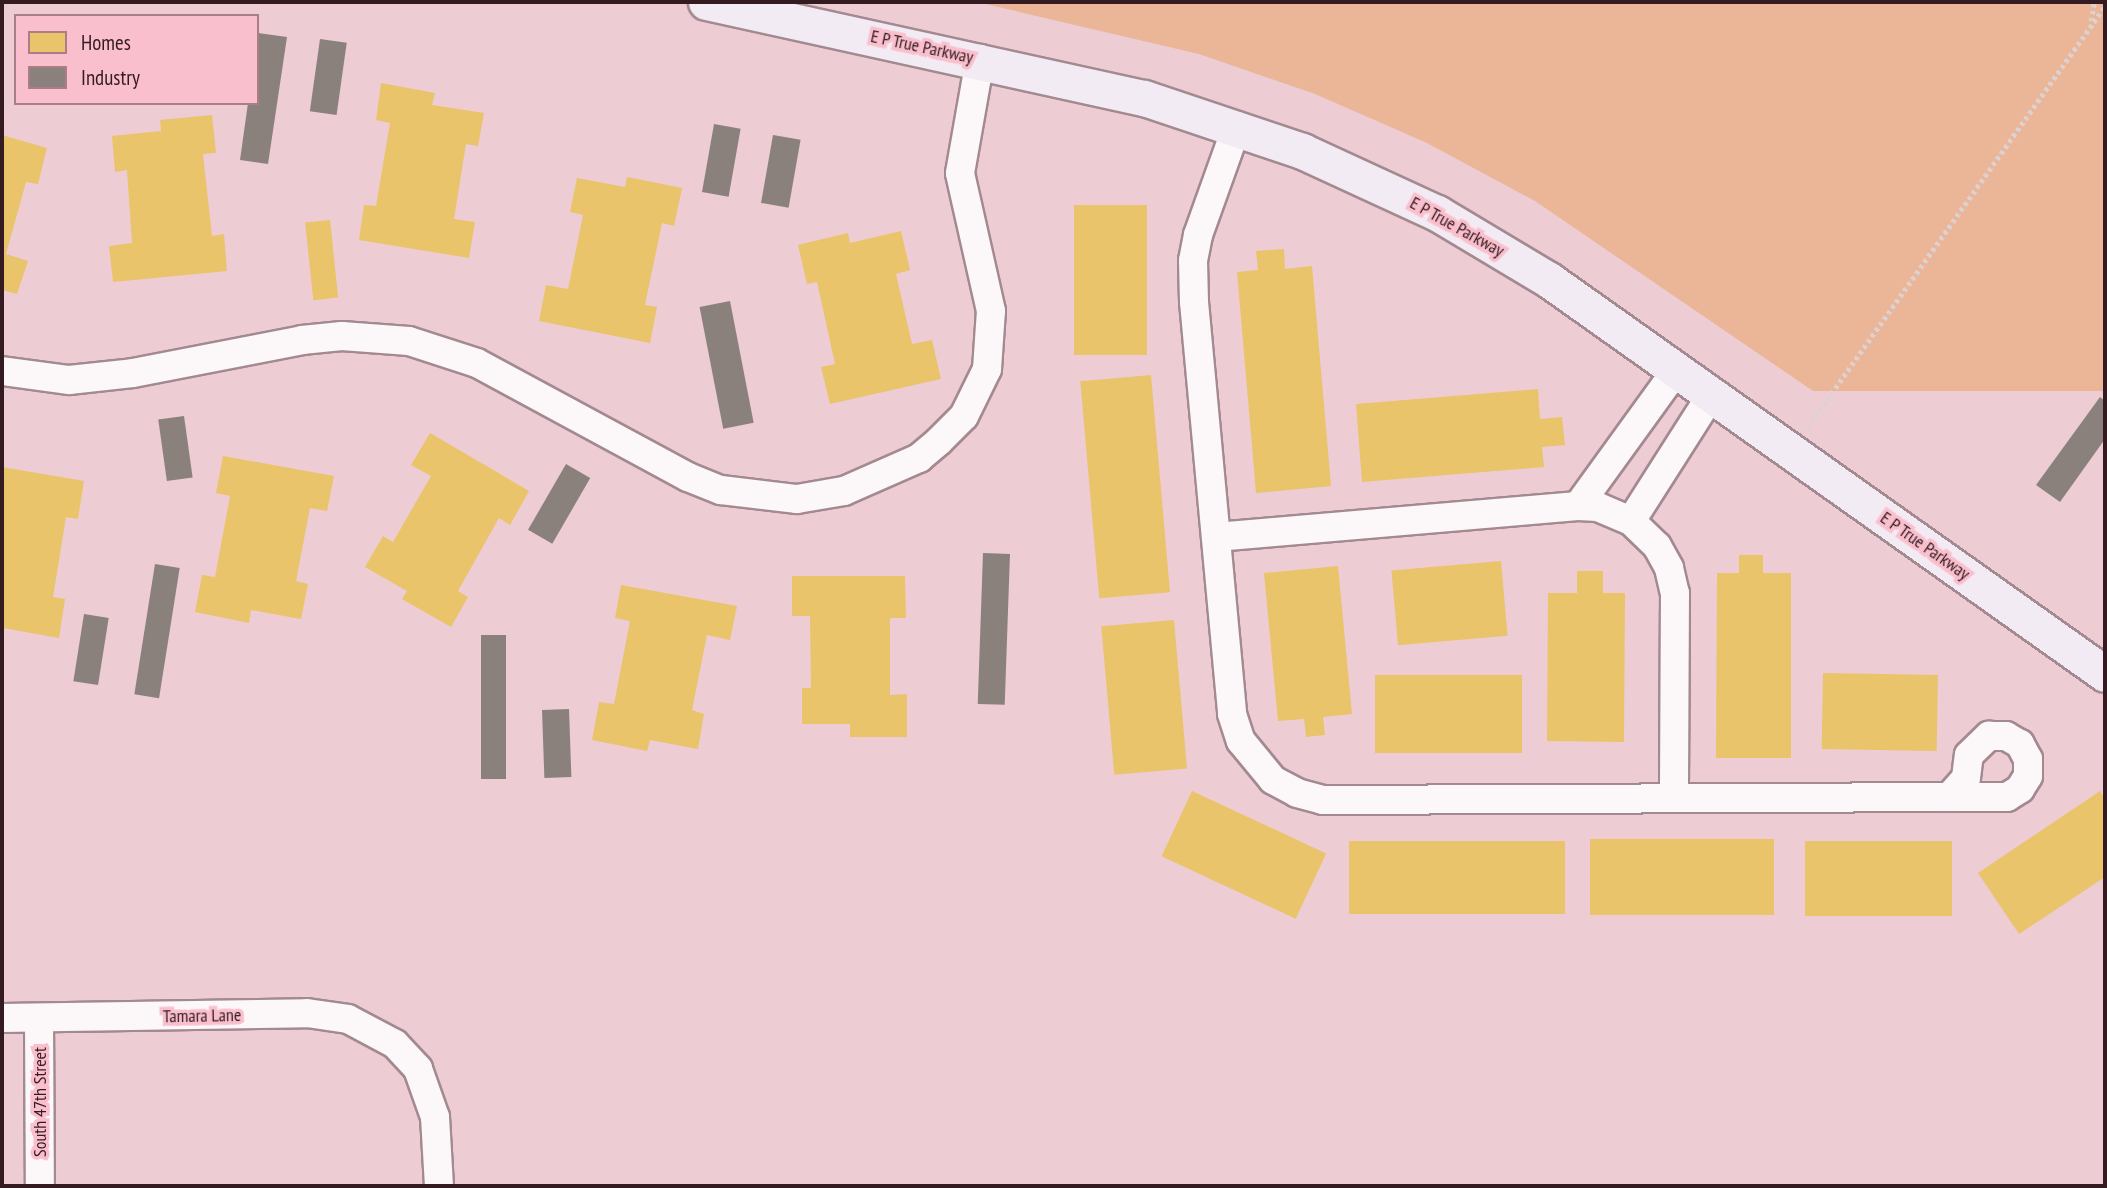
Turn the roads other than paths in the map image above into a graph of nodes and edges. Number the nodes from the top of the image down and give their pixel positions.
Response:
1 (706, 2) edge
2 (980, 59) junction
3 (1237, 126) junction
4 (1677, 369) junction
5 (2, 371) edge
6 (1712, 394) junction
7 (1578, 506) junction
8 (1631, 521) junction
9 (1216, 537) junction
10 (2105, 674) edge
11 (1949, 797) dead end
12 (1674, 798) junction
13 (2, 1018) edge
14 (39, 1018) junction
15 (40, 1186) edge
16 (439, 1186) edge

1 - 2 main road, E P True Parkway
2 - 3 main road, E P True Parkway
2 - 5 street
3 - 4 main road, E P True Parkway
3 - 9 street
4 - 6 main road, E P True Parkway
4 - 7 street
6 - 8 street
6 - 10 main road, E P True Parkway
7 - 8 street
7 - 9 street
8 - 12 street
9 - 12 street
11 - 12 street
13 - 14 street, Tamara Lane
14 - 15 street, South 47th Street
14 - 16 street, Tamara Lane

